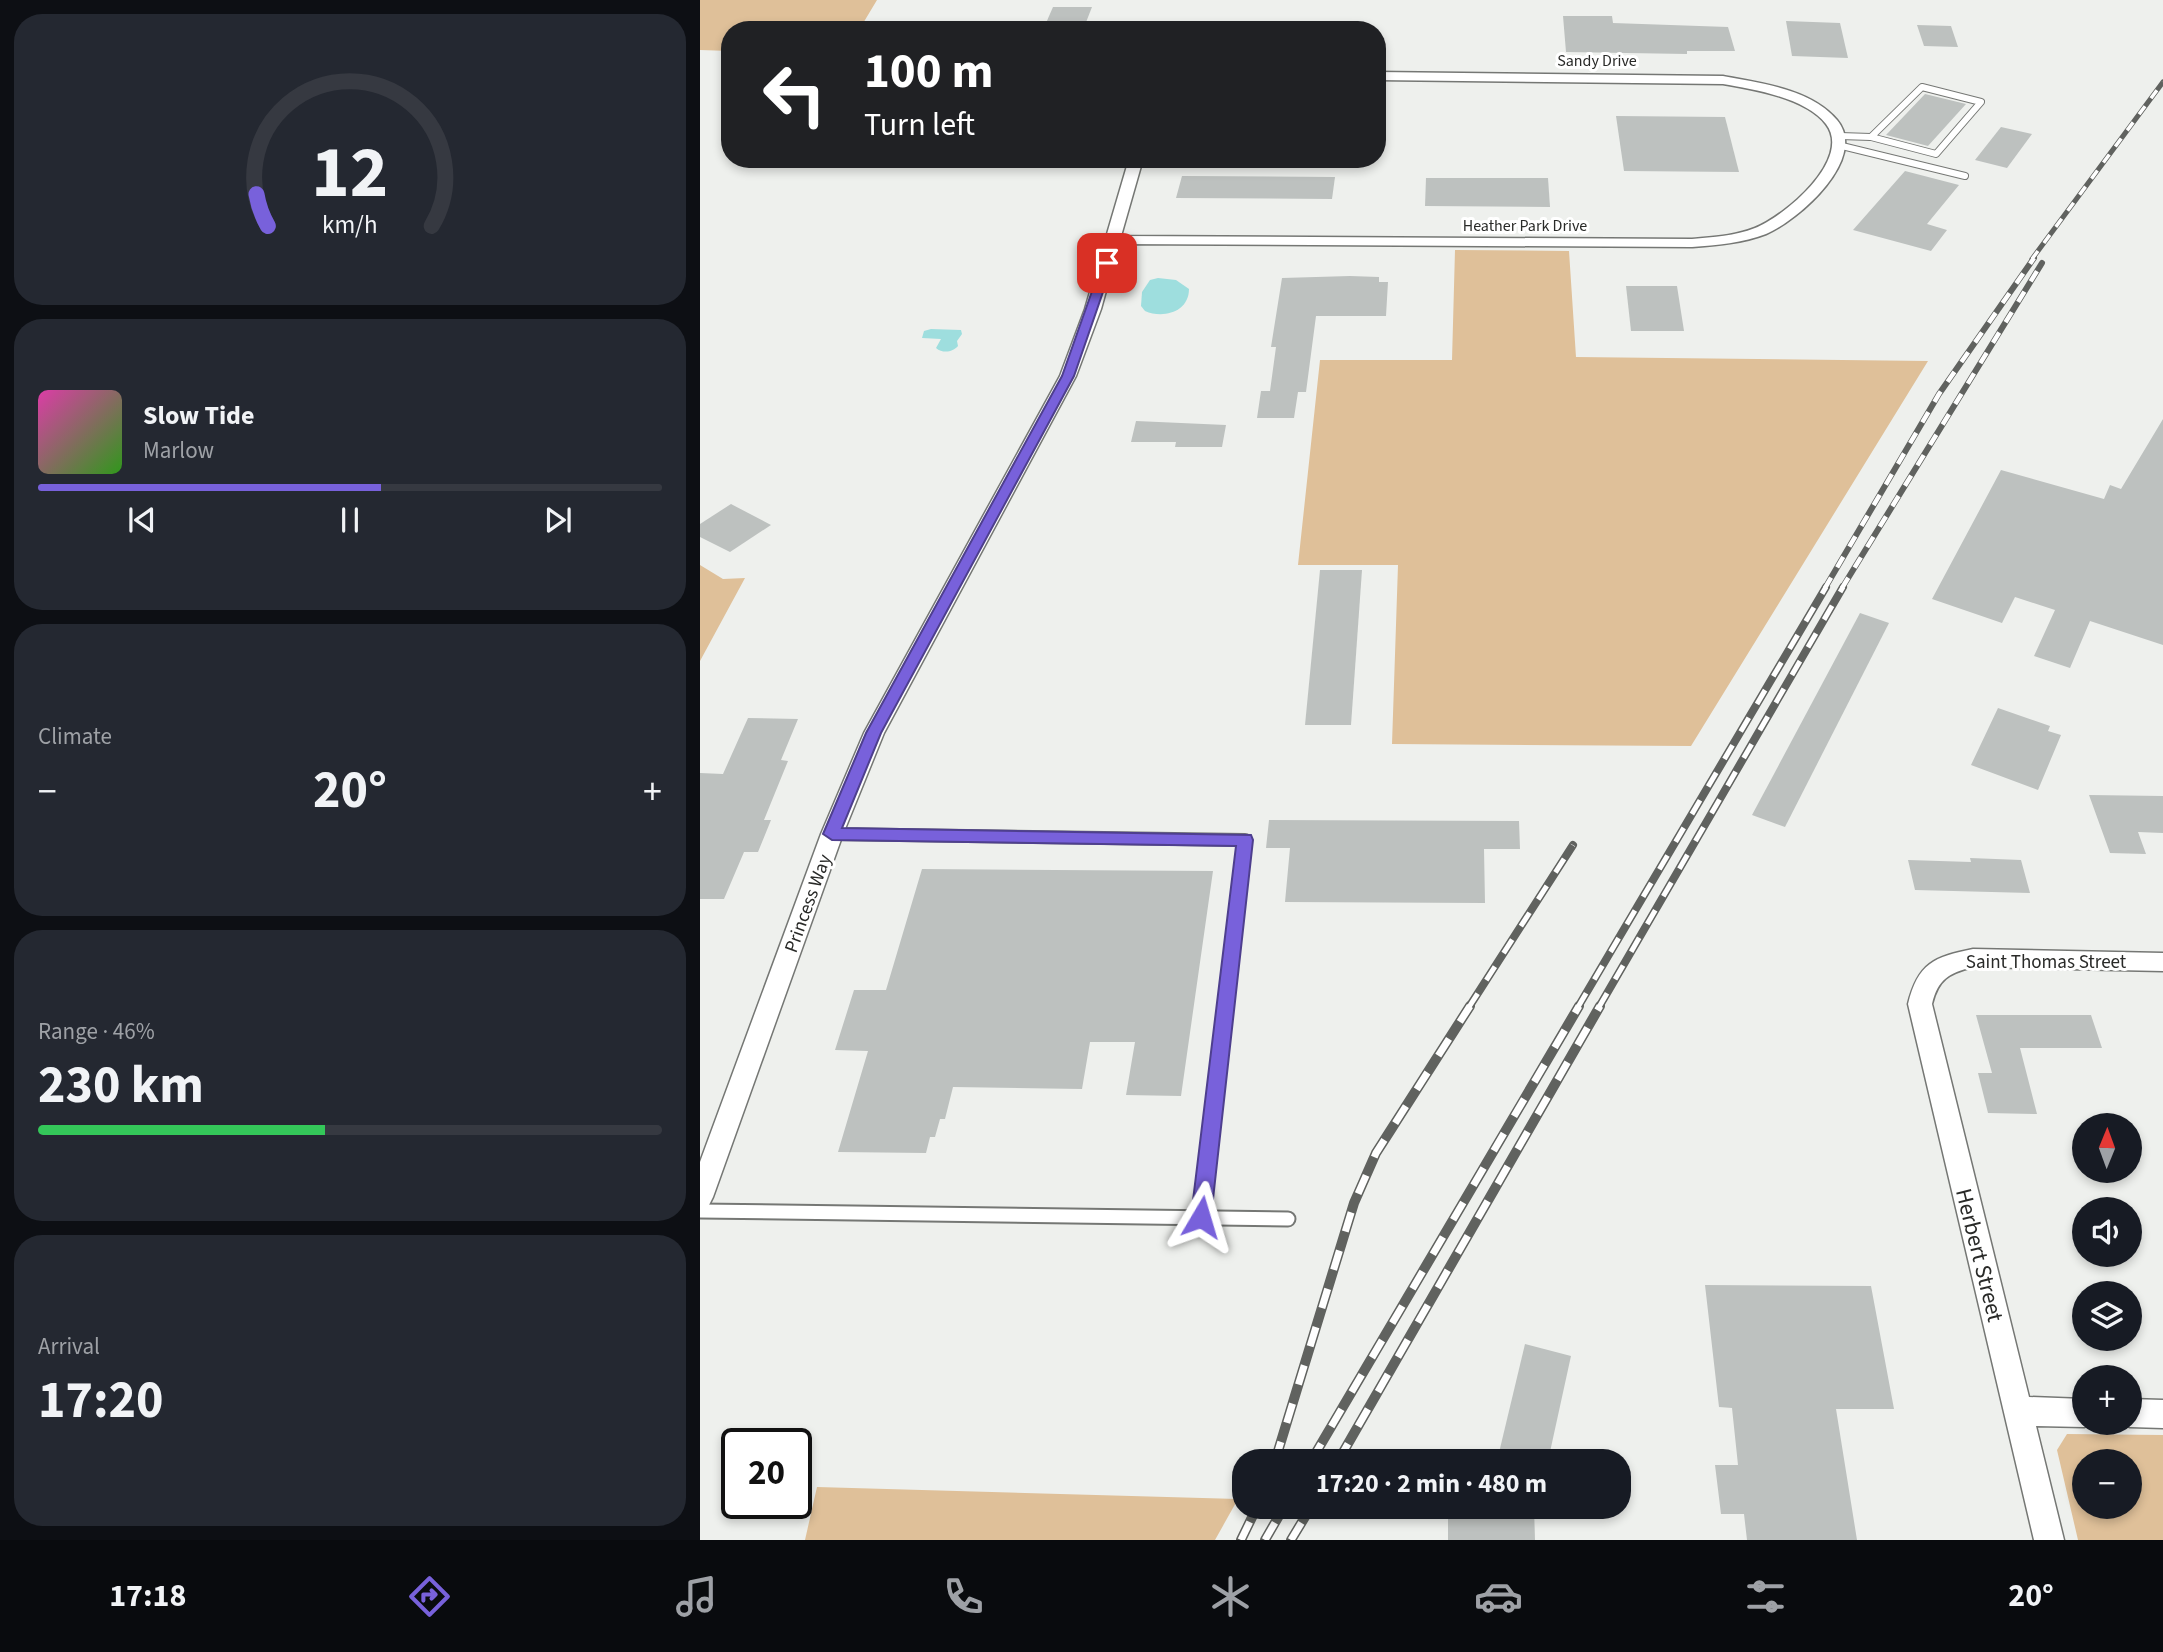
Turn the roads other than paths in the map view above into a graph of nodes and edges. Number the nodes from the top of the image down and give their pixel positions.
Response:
1 (1386, 76) edge
2 (1871, 137) junction
3 (1841, 141) junction
4 (1134, 168) edge
5 (1965, 176) dead end
6 (1114, 240) junction
7 (832, 834) junction
8 (2163, 961) edge
9 (1931, 972) joint
10 (700, 1197) edge
11 (700, 1211) edge
12 (1201, 1217) junction
13 (1289, 1219) dead end
14 (2018, 1411) junction
15 (2072, 1413) edge
16 (2142, 1413) edge
17 (2163, 1414) edge
18 (2049, 1540) edge

1 - 3 street, Sandy Drive
2 - 2 lane
2 - 3 lane
3 - 5 lane
3 - 6 street, Heather Park Drive
4 - 6 street, Princess Way
6 - 7 street, Princess Way
7 - 10 street, Princess Way
7 - 12 lane
8 - 9 street, Saint Thomas Street
9 - 14 street, Herbert Street
11 - 12 lane
12 - 13 lane
14 - 15 street
14 - 18 street, Herbert Street
16 - 17 street

